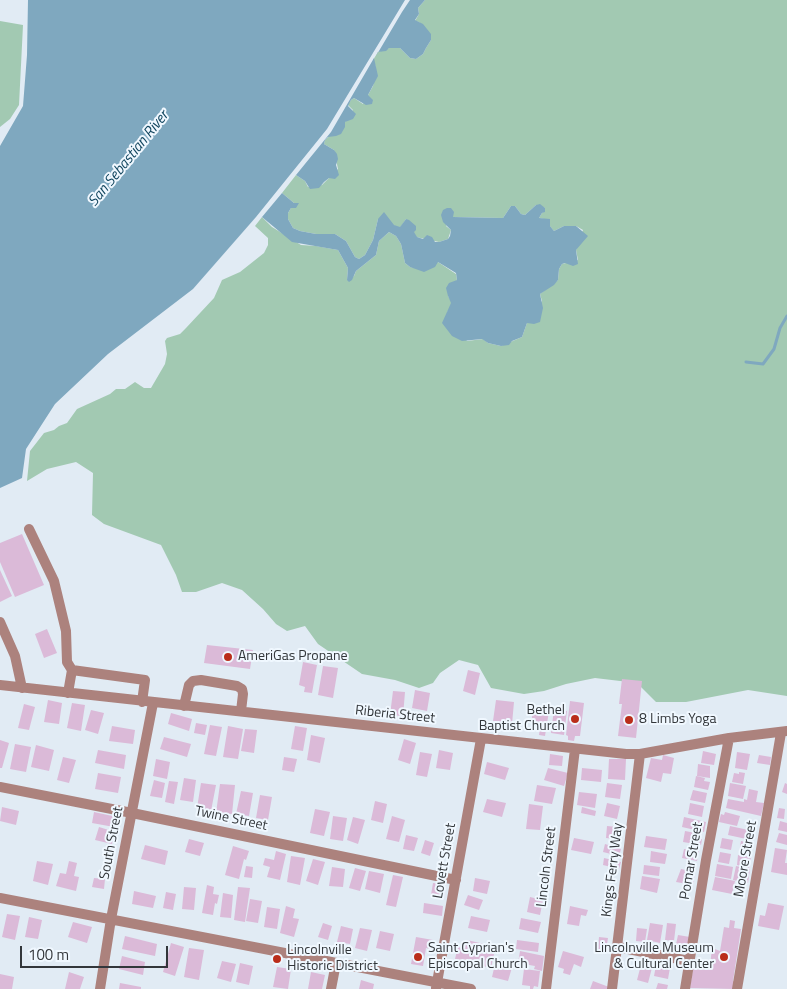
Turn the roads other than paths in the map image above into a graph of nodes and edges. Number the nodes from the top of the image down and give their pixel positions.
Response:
1 (29, 529) dead end
2 (0, 622) edge
3 (72, 670) junction
4 (0, 686) edge
5 (22, 688) junction
6 (68, 693) junction
7 (142, 702) junction
8 (153, 703) junction
9 (184, 706) junction
10 (241, 711) junction
11 (784, 732) edge
12 (481, 738) junction
13 (729, 738) junction
14 (575, 749) junction
15 (640, 754) junction
16 (0, 787) edge
17 (132, 812) junction
18 (456, 880) junction
19 (0, 898) edge
20 (111, 919) junction
21 (618, 947) junction
22 (689, 961) junction
23 (336, 963) junction
24 (437, 986) edge
25 (100, 989) edge
26 (331, 989) edge
27 (471, 989) edge
28 (546, 989) edge
29 (612, 989) edge
30 (685, 989) edge
31 (737, 989) edge

1 - 3 street
2 - 5 street
3 - 6 street
3 - 7 street
4 - 5 street, Riberia Street
5 - 6 street, Riberia Street
6 - 7 street, Riberia Street
7 - 8 street, Riberia Street
8 - 9 street, Riberia Street
8 - 17 street, South Street
9 - 10 street, Riberia Street
9 - 10 street
10 - 12 street, Riberia Street
11 - 13 street, Riberia Street
11 - 31 street, Moore Street
12 - 14 street, Riberia Street
12 - 18 street, Lovett Street
13 - 15 street, Riberia Street
13 - 22 street, Pomar Street
14 - 15 street, Riberia Street
14 - 28 street, Lincoln Street
15 - 21 street, Kings Ferry Way
16 - 17 street, Twine Street
17 - 18 street, Twine Street
17 - 20 street, South Street
18 - 24 street, Lovett Street
19 - 20 street
20 - 23 street
20 - 25 street, South Street
21 - 22 street
21 - 29 street, Kings Ferry Way
22 - 30 street, Pomar Street
23 - 24 street
23 - 26 street
24 - 27 street

